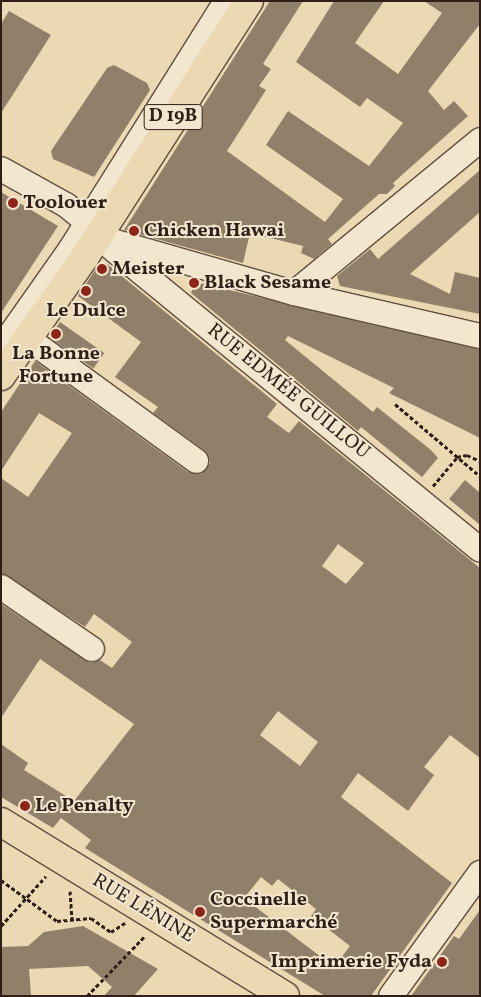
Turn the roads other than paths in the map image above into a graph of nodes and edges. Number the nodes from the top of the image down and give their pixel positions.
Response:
1 (226, 1) edge
2 (249, 1) edge
3 (480, 140) edge
4 (1, 169) edge
5 (92, 228) junction
6 (184, 262) junction
7 (294, 293) junction
8 (171, 297) junction
9 (480, 336) edge
10 (27, 338) junction
11 (3, 363) edge
12 (196, 461) dead end
13 (480, 550) edge
14 (1, 587) edge
15 (92, 649) dead end
16 (1, 822) edge
17 (480, 873) edge
18 (285, 996) edge
19 (391, 996) edge

1 - 5 street, D 19B
2 - 5 main road, D 19B
3 - 7 street
4 - 5 street
5 - 6 street
5 - 8 street, RUE EDMÉE GUILLOU
5 - 10 main road, D 19B
5 - 11 street, D 19B
6 - 7 street
6 - 8 street
7 - 9 street
8 - 13 street, RUE EDMÉE GUILLOU
10 - 11 main road, D 19B
10 - 12 street
14 - 15 street
16 - 18 main road, RUE LÉNINE
17 - 19 street

